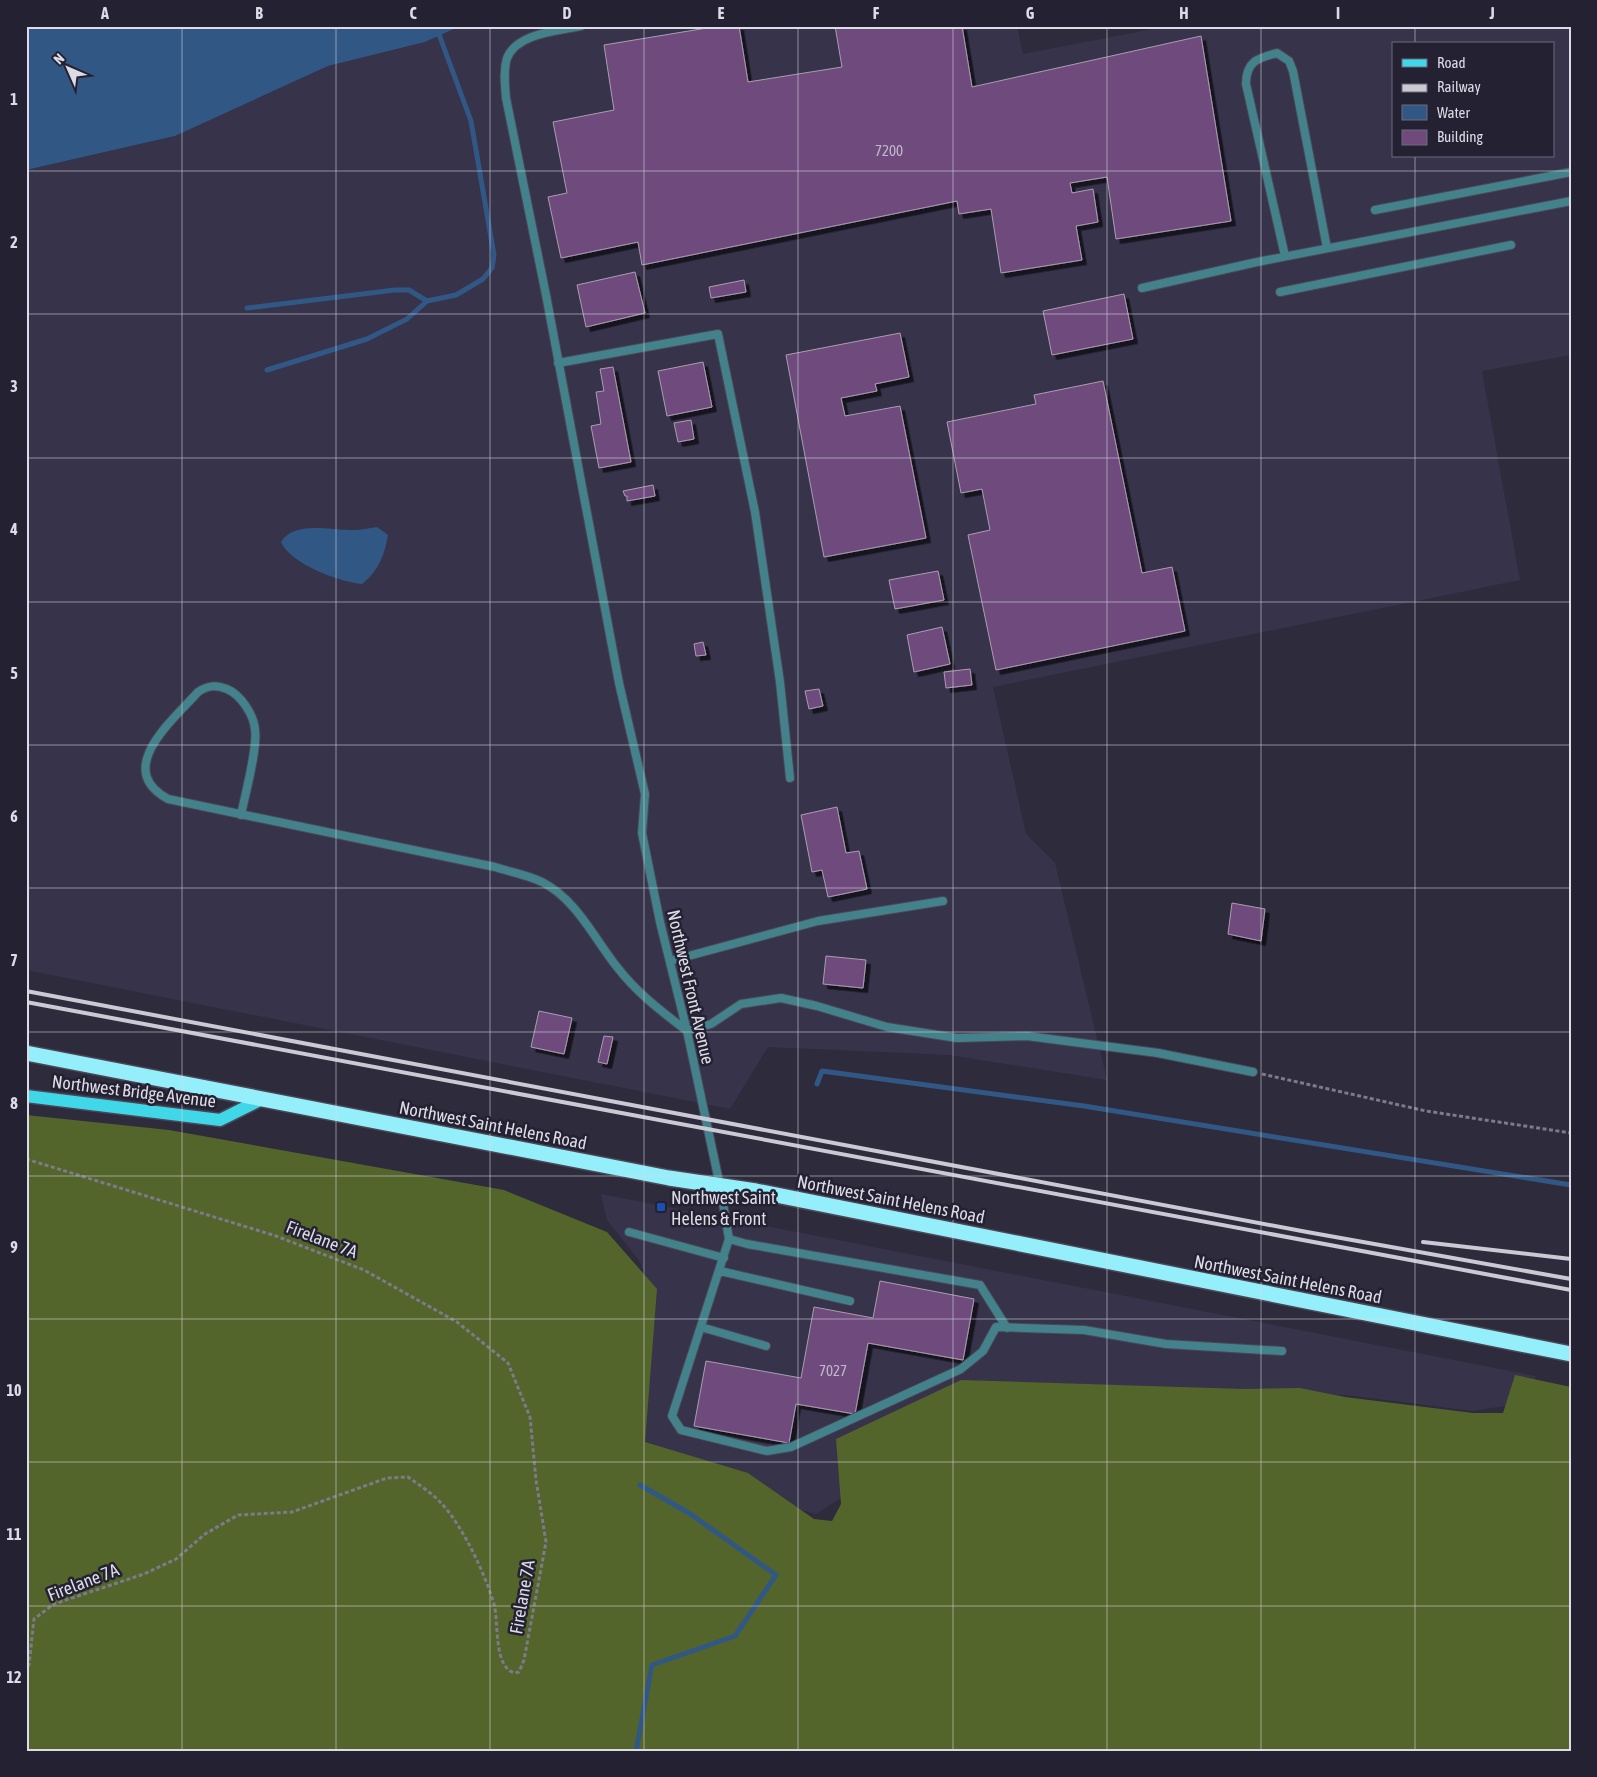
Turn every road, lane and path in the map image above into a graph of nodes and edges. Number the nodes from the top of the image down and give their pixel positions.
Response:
1 (581, 26) edge
2 (1571, 172) edge
3 (1571, 201) edge
4 (1375, 210) dead end
5 (1511, 244) dead end
6 (1327, 248) junction
7 (1285, 256) junction
8 (1142, 288) dead end
9 (1280, 292) dead end
10 (558, 363) junction
11 (790, 778) dead end
12 (242, 815) junction
13 (943, 901) dead end
14 (670, 961) junction
15 (687, 1031) junction
16 (26, 1052) edge
17 (1253, 1072) joint
18 (26, 1096) edge
19 (262, 1099) junction
20 (1571, 1133) edge
21 (26, 1159) edge
22 (720, 1186) junction
23 (629, 1232) dead end
24 (729, 1239) junction
25 (724, 1258) junction
26 (720, 1271) junction
27 (850, 1301) dead end
28 (701, 1327) junction
29 (1007, 1328) junction
30 (766, 1346) dead end
31 (1282, 1351) dead end
32 (1571, 1354) edge
33 (26, 1668) edge

1 - 10 lane, Northwest Front Avenue
2 - 4 lane
3 - 6 lane
5 - 9 lane
6 - 7 lane
6 - 7 lane
7 - 8 lane
10 - 11 lane
10 - 14 lane, Northwest Front Avenue
12 - 12 lane
12 - 15 lane
13 - 14 lane
14 - 15 lane, Northwest Front Avenue
15 - 17 lane
15 - 22 lane, Northwest Front Avenue
16 - 19 highway, Northwest Saint Helens Road
17 - 20 path
18 - 19 main road, Northwest Bridge Avenue
19 - 22 highway, Northwest Saint Helens Road
21 - 33 path, Firelane 7A
22 - 24 lane, Northwest Front Avenue
22 - 32 highway, Northwest Saint Helens Road
23 - 25 lane
24 - 25 lane
24 - 29 lane
25 - 26 lane
26 - 27 lane
26 - 28 lane
28 - 29 lane
28 - 30 lane
29 - 31 lane

